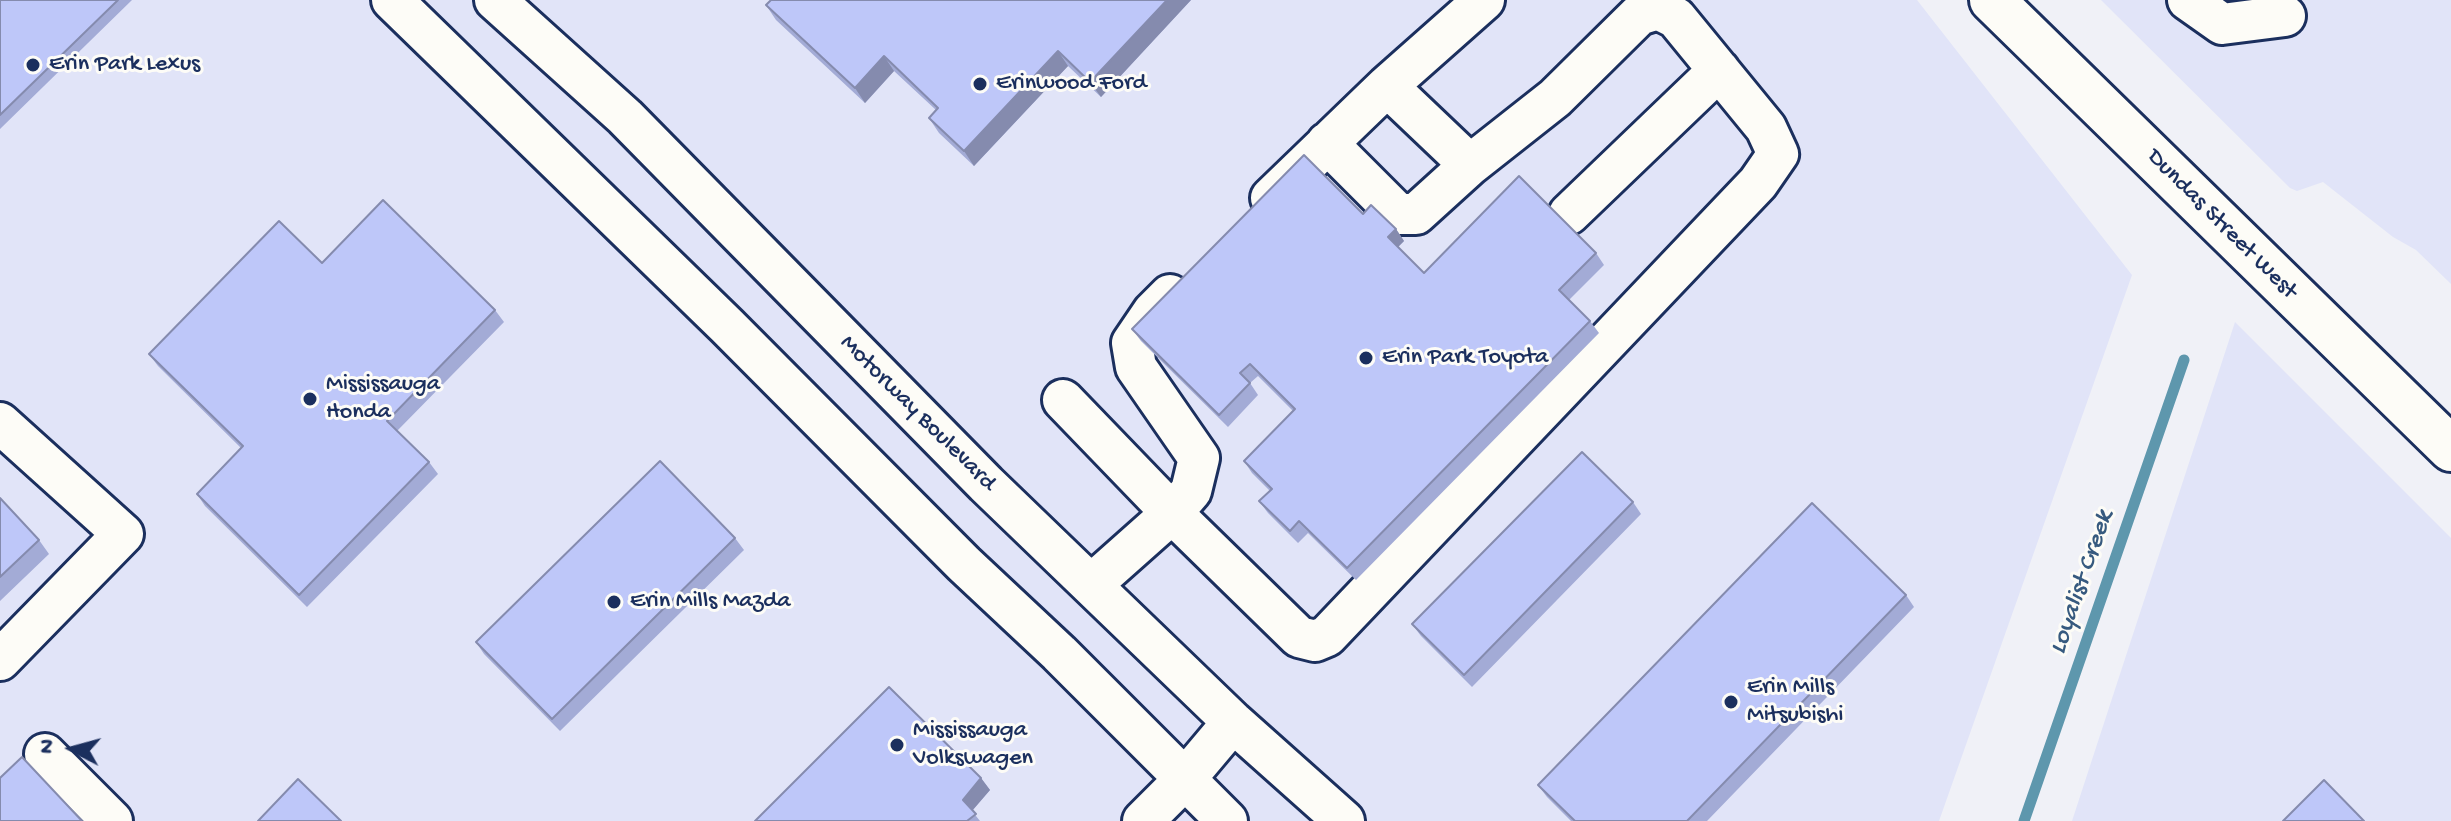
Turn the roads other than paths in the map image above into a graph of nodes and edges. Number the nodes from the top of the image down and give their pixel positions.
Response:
1 (392, 0) edge
2 (495, 0) edge
3 (1484, 0) edge
4 (1992, 0) edge
5 (2188, 0) edge
6 (2285, 16) dead end
7 (1719, 70) junction
8 (1387, 86) junction
9 (1327, 143) junction
10 (1470, 165) junction
11 (1569, 214) dead end
12 (1240, 227) edge
13 (1196, 270) edge
14 (1063, 400) dead end
15 (0, 423) edge
16 (2451, 449) edge
17 (1172, 513) junction
18 (1091, 585) junction
19 (0, 660) edge
20 (1233, 722) junction
21 (45, 754) dead end
22 (1185, 779) junction
23 (112, 821) edge
24 (1143, 821) edge
25 (1227, 821) edge
26 (1344, 821) edge

1 - 22 street
2 - 18 street, Motorway Boulevard
3 - 8 street
4 - 16 main road, Dundas Street West
5 - 6 street
7 - 10 street
7 - 11 street
7 - 17 street
8 - 9 street
8 - 10 street
9 - 10 street
9 - 12 street
13 - 17 street
14 - 17 street
15 - 19 street
17 - 18 street
18 - 20 street, Motorway Boulevard
20 - 22 street
20 - 26 street, Motorway Boulevard
21 - 23 street
22 - 24 street
22 - 25 street

